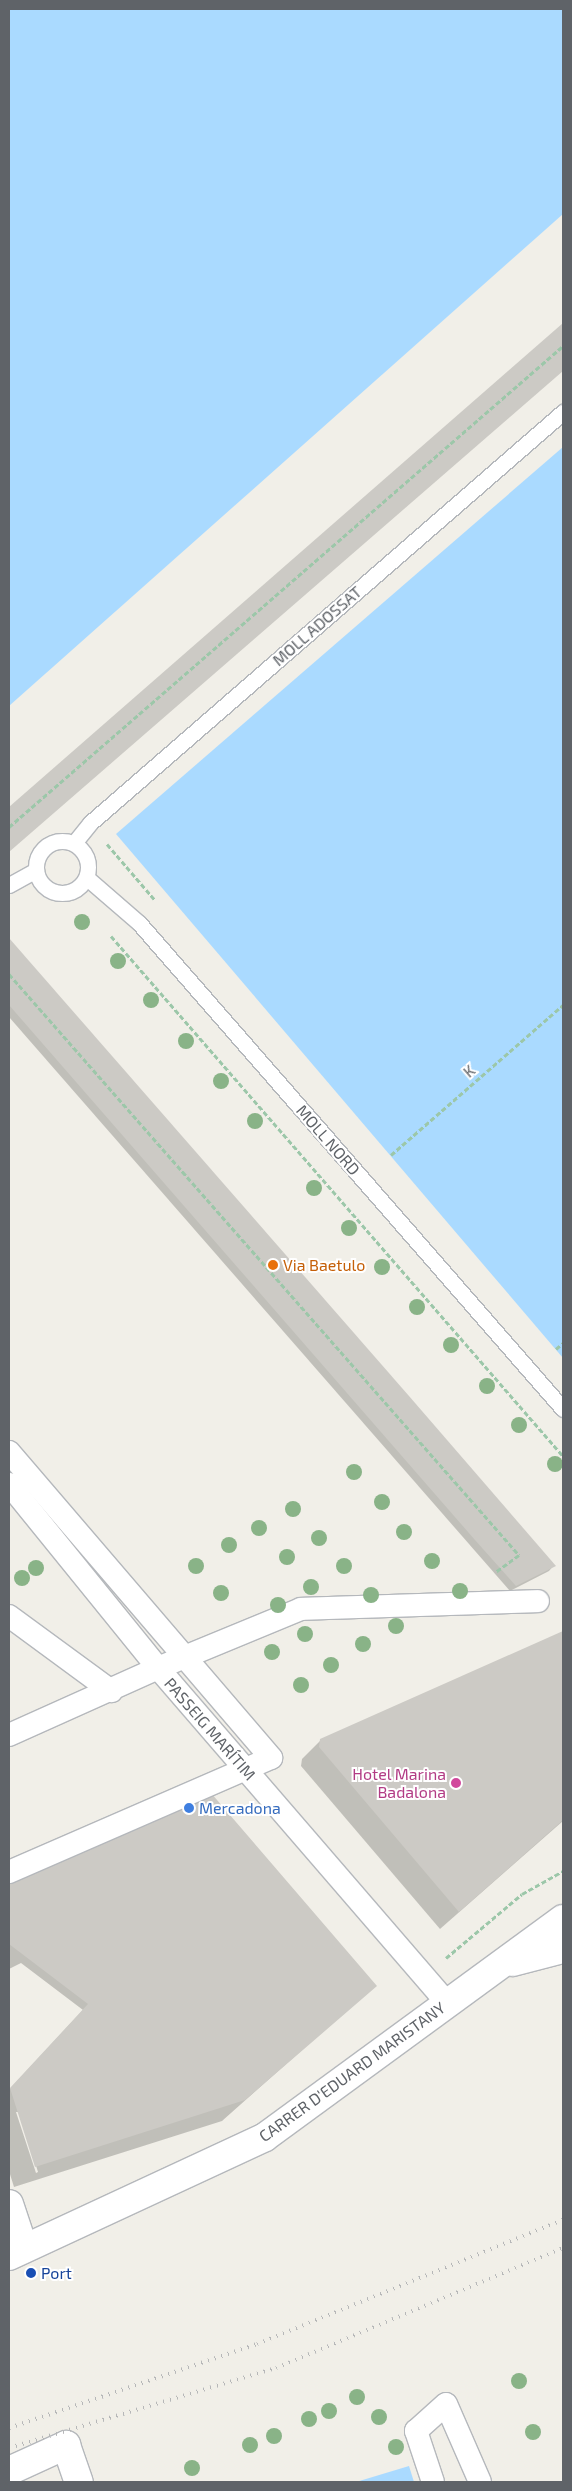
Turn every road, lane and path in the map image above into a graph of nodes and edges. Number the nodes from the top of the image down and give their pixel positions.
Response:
1 (563, 346) edge
2 (563, 412) edge
3 (9, 827) edge
4 (74, 844) junction
5 (36, 870) junction
6 (87, 878) junction
7 (9, 884) edge
8 (105, 928) dead end
9 (9, 974) edge
10 (563, 1005) edge
11 (391, 1155) dead end
12 (563, 1343) edge
13 (556, 1349) dead end
14 (563, 1409) edge
15 (9, 1452) edge
16 (563, 1456) edge
17 (9, 1484) edge
18 (496, 1571) dead end
19 (538, 1601) dead end
20 (9, 1616) edge
21 (185, 1658) junction
22 (158, 1668) junction
23 (111, 1690) junction
24 (9, 1735) edge
25 (246, 1770) junction
26 (563, 1871) edge
27 (9, 1872) edge
28 (563, 1919) edge
29 (563, 1949) edge
30 (499, 1966) junction
31 (424, 1977) junction
32 (448, 2004) junction
33 (9, 2204) edge
34 (17, 2252) edge
35 (9, 2472) edge
36 (79, 2482) edge
37 (433, 2482) edge
38 (480, 2482) edge

1 - 3 path
2 - 4 lane, MOLL ADOSSAT
4 - 5 lane
4 - 6 lane
5 - 6 lane
5 - 7 lane
6 - 14 lane, MOLL NORD
8 - 16 path
9 - 18 path
10 - 11 path, K
12 - 13 path
15 - 21 street
17 - 22 street
19 - 21 street
20 - 23 street
21 - 22 street
21 - 25 street
22 - 23 street, PASSEIG MARÍTIM
22 - 25 street, PASSEIG MARÍTIM
23 - 24 street, PASSEIG MARÍTIM
25 - 27 street
25 - 31 street, PASSEIG MARÍTIM
26 - 31 path
28 - 30 street, CARRER D'EDUARD MARISTANY
29 - 30 street, CARRER D'EDUARD MARISTANY
30 - 32 street, CARRER D'EDUARD MARISTANY
31 - 32 street, PASSEIG MARÍTIM
32 - 34 street, CARRER D'EDUARD MARISTANY
33 - 34 street
35 - 36 street
37 - 38 street

